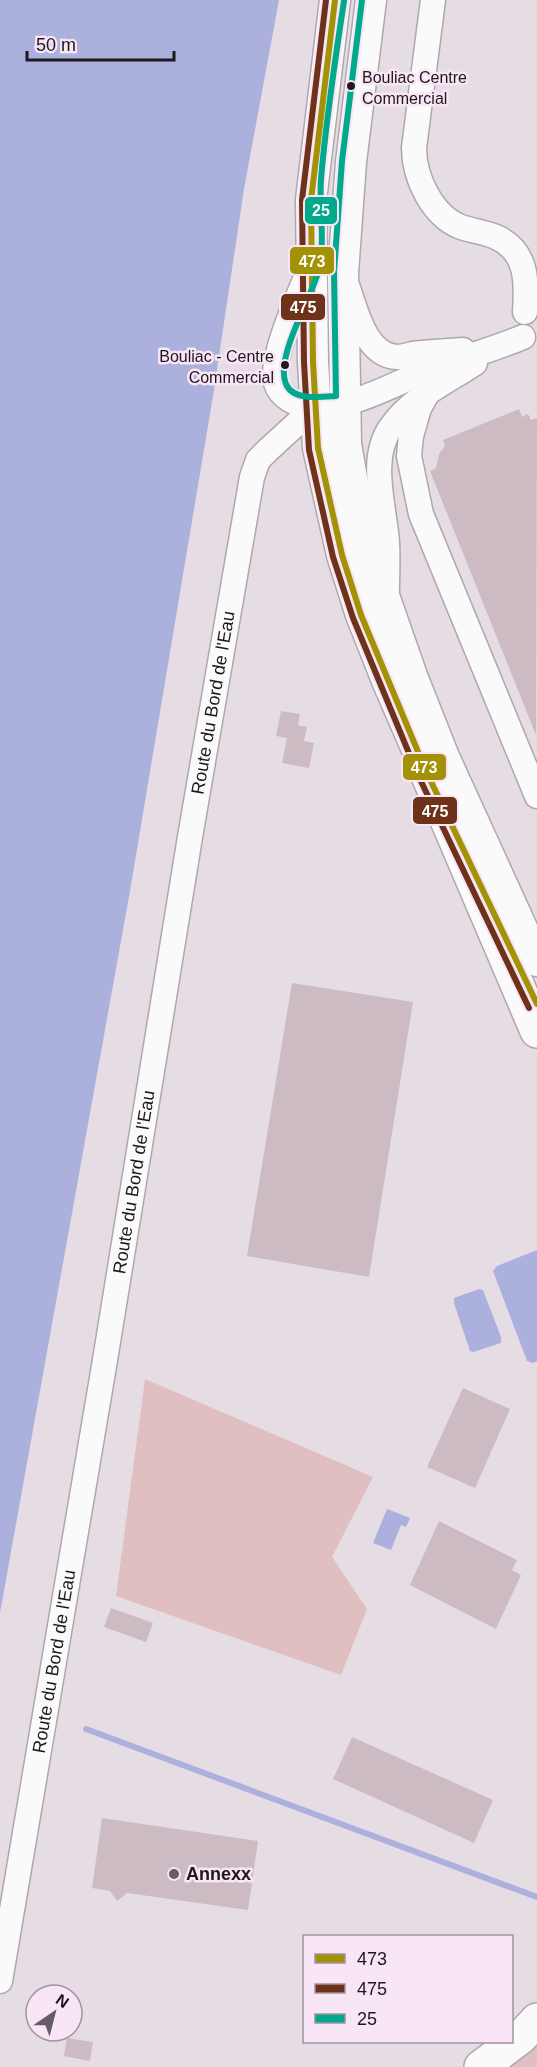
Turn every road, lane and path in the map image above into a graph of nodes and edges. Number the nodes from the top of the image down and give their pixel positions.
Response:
1 (335, 0) edge
2 (371, 0) edge
3 (433, 0) edge
4 (343, 273) junction
5 (531, 307) edge
6 (530, 345) edge
7 (496, 349) junction
8 (427, 394) junction
9 (345, 404) junction
10 (315, 407) junction
11 (386, 607) junction
12 (426, 771) junction
13 (537, 796) edge
14 (537, 961) edge
15 (537, 1004) edge
16 (537, 1031) edge
17 (0, 1981) edge
18 (537, 2020) edge
19 (481, 2067) edge

1 - 10 main road
2 - 4 main road
3 - 5 street
4 - 7 street
4 - 9 main road
5 - 6 street
6 - 7 street
7 - 8 street
7 - 9 street
8 - 11 street
8 - 13 street
9 - 10 street
9 - 11 main road
10 - 12 main road
10 - 17 street, Route du Bord de l'Eau
11 - 14 main road
12 - 15 main road
12 - 16 highway
18 - 19 highway

